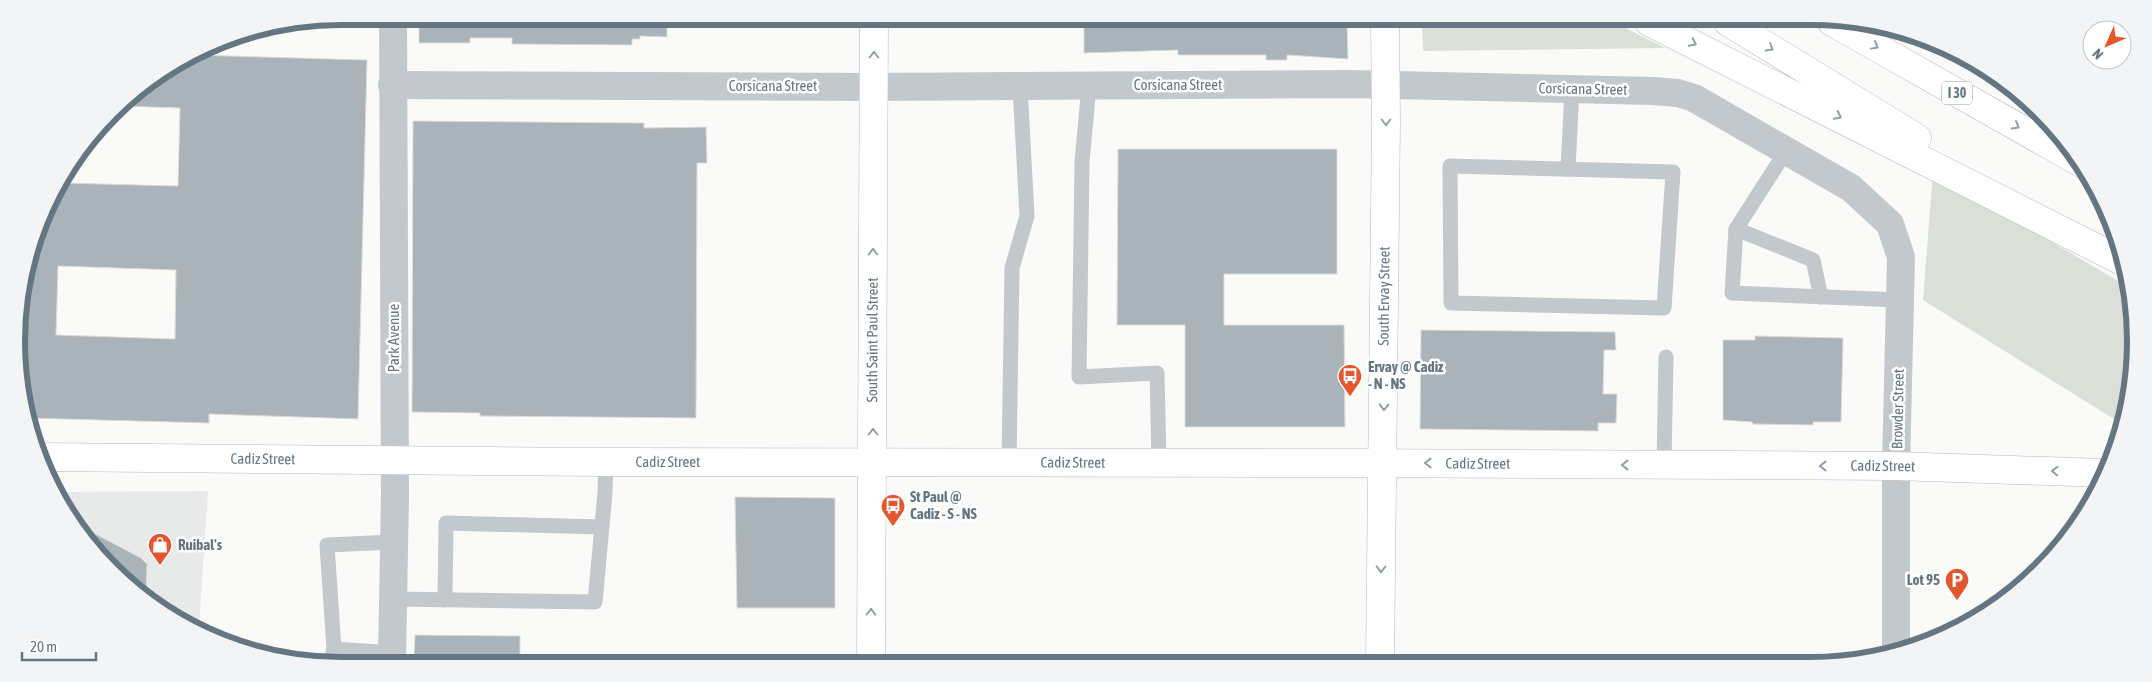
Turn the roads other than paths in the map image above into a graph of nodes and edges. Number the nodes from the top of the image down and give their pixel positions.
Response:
1 (392, 25) edge
2 (874, 25) edge
3 (1385, 25) edge
4 (1655, 25) edge
5 (1733, 25) edge
6 (1841, 27) edge
7 (392, 85) junction
8 (1386, 85) junction
9 (1020, 86) junction
10 (1088, 86) junction
11 (874, 87) junction
12 (1572, 89) junction
13 (1786, 151) junction
14 (2066, 154) edge
15 (1568, 169) junction
16 (1736, 229) junction
17 (2082, 239) junction
18 (1901, 257) joint
19 (2116, 257) edge
20 (1821, 297) junction
21 (1900, 300) junction
22 (1666, 357) dead end
23 (47, 457) edge
24 (395, 459) junction
25 (606, 462) junction
26 (873, 462) junction
27 (1009, 462) junction
28 (1159, 462) junction
29 (1383, 463) junction
30 (1664, 465) junction
31 (1896, 466) junction
32 (2098, 473) edge
33 (602, 526) junction
34 (394, 542) junction
35 (393, 599) junction
36 (445, 600) junction
37 (1896, 645) edge
38 (332, 654) edge
39 (392, 656) edge
40 (871, 657) edge
41 (1380, 657) edge

1 - 7 street, Park Avenue
11 -> 2 main road, South Saint Paul Street
3 - 8 main road, South Ervay Street
4 -> 17 main road
5 -> 17 main road
6 -> 14 main road, I 30
7 - 11 street, Corsicana Street
7 - 24 street, Park Avenue
8 - 10 street, Corsicana Street
8 - 12 street, Corsicana Street
8 -> 29 main road, South Ervay Street
9 - 10 street, Corsicana Street
9 - 11 street, Corsicana Street
9 - 27 lane
10 - 28 lane
26 -> 11 main road, South Saint Paul Street
12 - 13 street, Corsicana Street
12 - 15 lane
13 - 16 lane
13 - 18 street, Corsicana Street
15 - 15 lane
16 - 20 lane
16 - 20 lane
17 - 19 main road
18 - 21 street, Browder Street
20 - 21 lane
21 - 31 street, Browder Street
22 - 30 lane
23 - 24 main road, Cadiz Street
24 - 25 main road, Cadiz Street
24 - 34 street, Park Avenue
25 - 26 main road, Cadiz Street
25 - 33 lane
26 - 27 main road, Cadiz Street
40 -> 26 main road, South Saint Paul Street
27 - 28 main road, Cadiz Street
28 - 29 main road, Cadiz Street
30 -> 29 main road, Cadiz Street
29 -> 41 main road, South Ervay Street
31 -> 30 main road, Cadiz Street
32 -> 31 main road, Cadiz Street
31 - 37 street, Browder Street
33 - 36 lane
33 - 36 lane
34 - 35 street, Park Avenue
34 - 38 lane
35 - 36 lane
35 - 39 street, Park Avenue
38 - 39 lane

